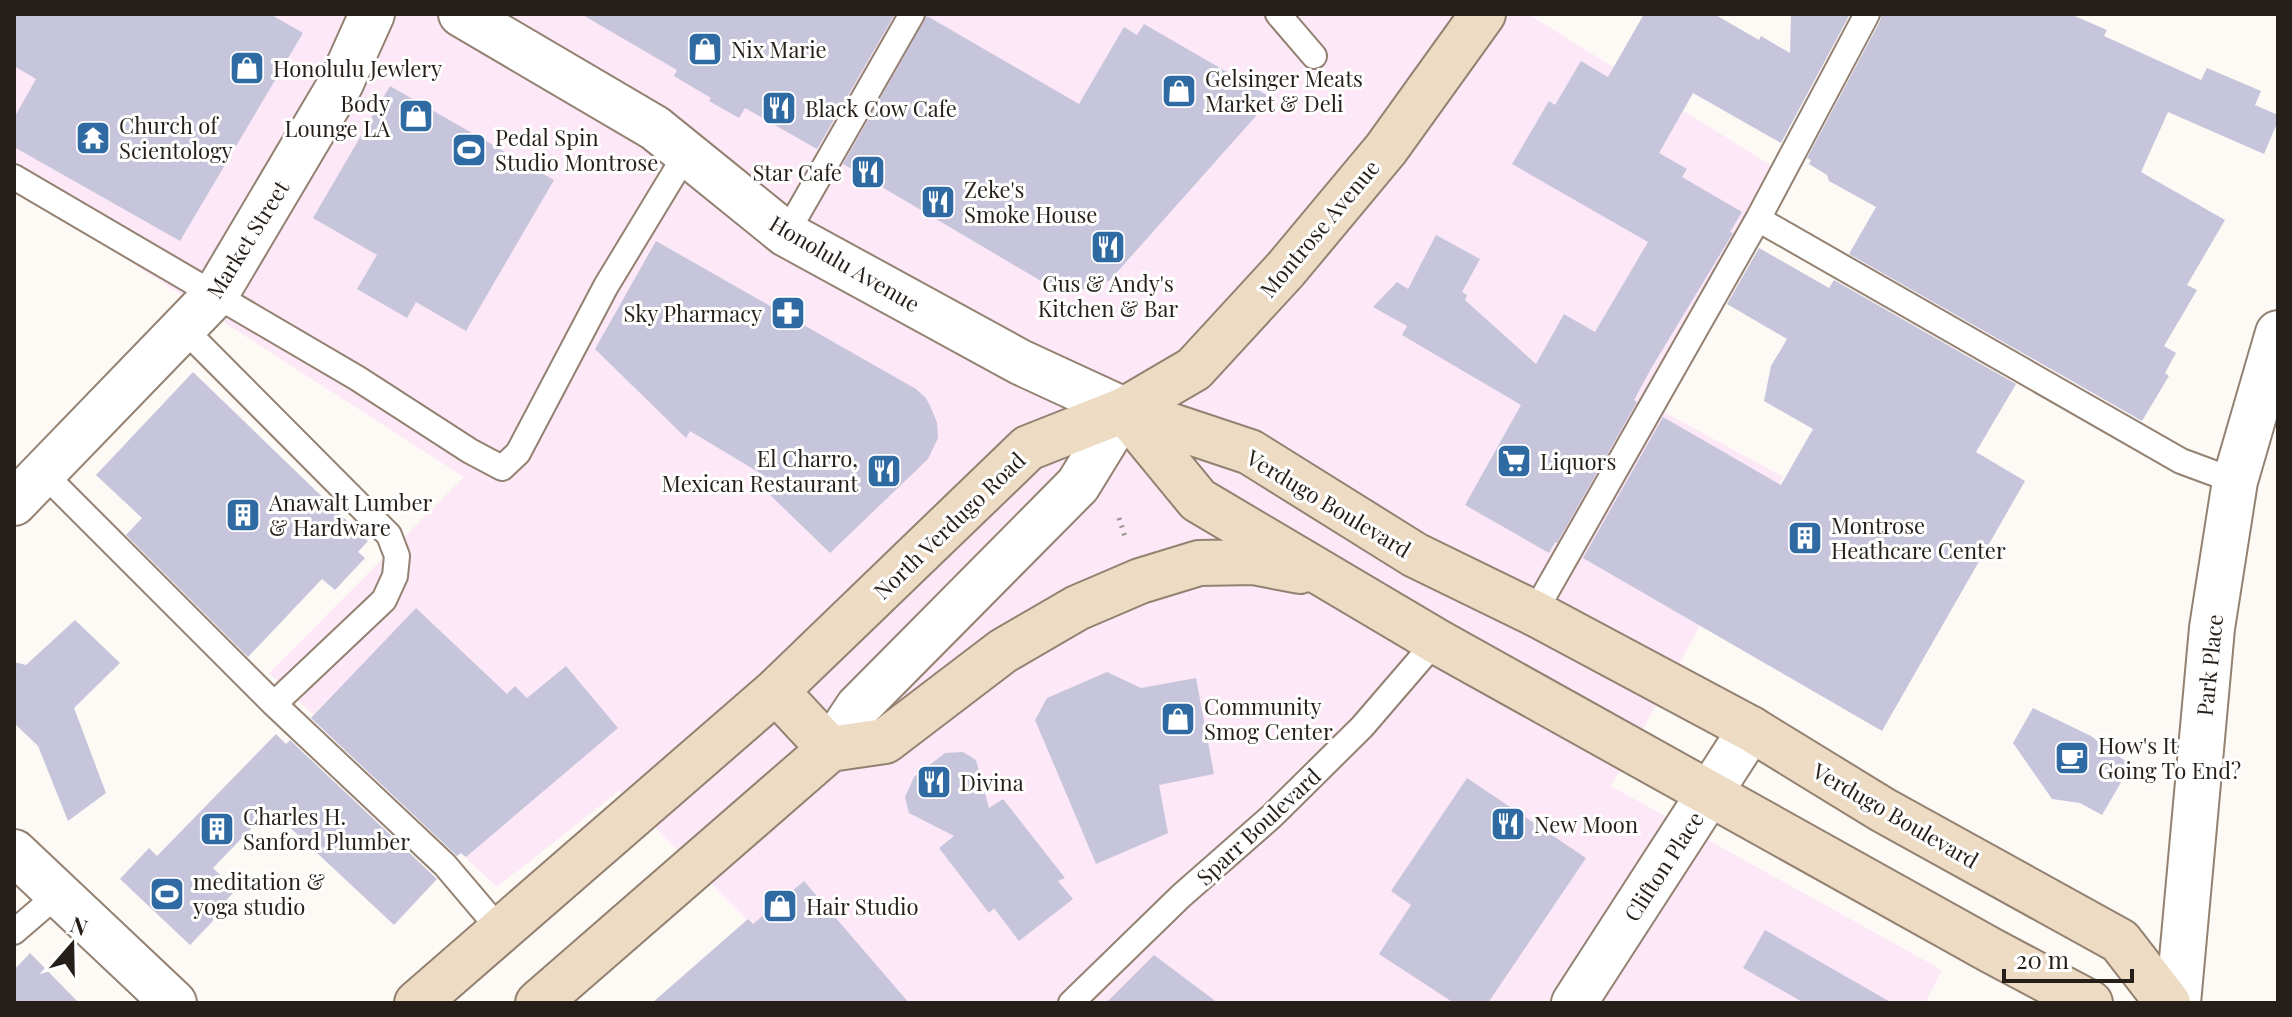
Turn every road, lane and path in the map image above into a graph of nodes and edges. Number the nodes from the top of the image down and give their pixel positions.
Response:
1 (372, 14) edge
2 (461, 14) edge
3 (912, 14) edge
4 (1278, 14) edge
5 (1483, 14) edge
6 (1867, 14) edge
7 (1314, 56) dead end
8 (686, 154) junction
9 (14, 177) edge
10 (1758, 219) junction
11 (786, 234) junction
12 (216, 294) junction
13 (183, 328) junction
14 (2278, 333) edge
15 (1124, 410) junction
16 (2235, 481) junction
17 (28, 488) edge
18 (1330, 578) junction
19 (1534, 613) junction
20 (1436, 641) junction
21 (776, 691) junction
22 (274, 704) junction
23 (1751, 729) junction
24 (830, 749) junction
25 (1710, 794) junction
26 (14, 852) edge
27 (57, 895) junction
28 (501, 931) junction
29 (14, 932) edge
30 (174, 1003) edge
31 (417, 1003) edge
32 (538, 1003) edge
33 (1071, 1003) edge
34 (1574, 1003) edge
35 (2090, 1003) edge
36 (2168, 1003) edge
37 (2178, 1003) edge

1 - 12 street, Market Street
2 - 8 street, Honolulu Avenue
3 - 11 lane
4 - 7 lane
5 - 15 main road, Montrose Avenue
6 - 10 lane
8 - 11 street, Honolulu Avenue
8 - 12 lane
9 - 12 lane
10 - 16 lane
10 - 19 lane
11 - 15 street, Honolulu Avenue
12 - 13 street, Market Street
13 - 17 street, Market Street
13 - 22 lane
14 - 16 street, Park Place
15 - 18 main road
15 - 19 main road, Verdugo Boulevard
15 - 21 main road, North Verdugo Road
15 - 24 street
16 - 37 street, Park Place
17 - 22 lane
18 - 20 main road
18 - 24 main road
19 - 23 main road, Verdugo Boulevard
20 - 25 main road
20 - 33 lane, Sparr Boulevard
21 - 24 main road
21 - 28 main road, North Verdugo Road
22 - 28 lane
23 - 25 street, Clifton Place
23 - 36 main road, Verdugo Boulevard
24 - 32 main road
25 - 34 street, Clifton Place
25 - 35 main road
26 - 27 street
27 - 29 lane
27 - 30 street
28 - 31 main road, North Verdugo Road

